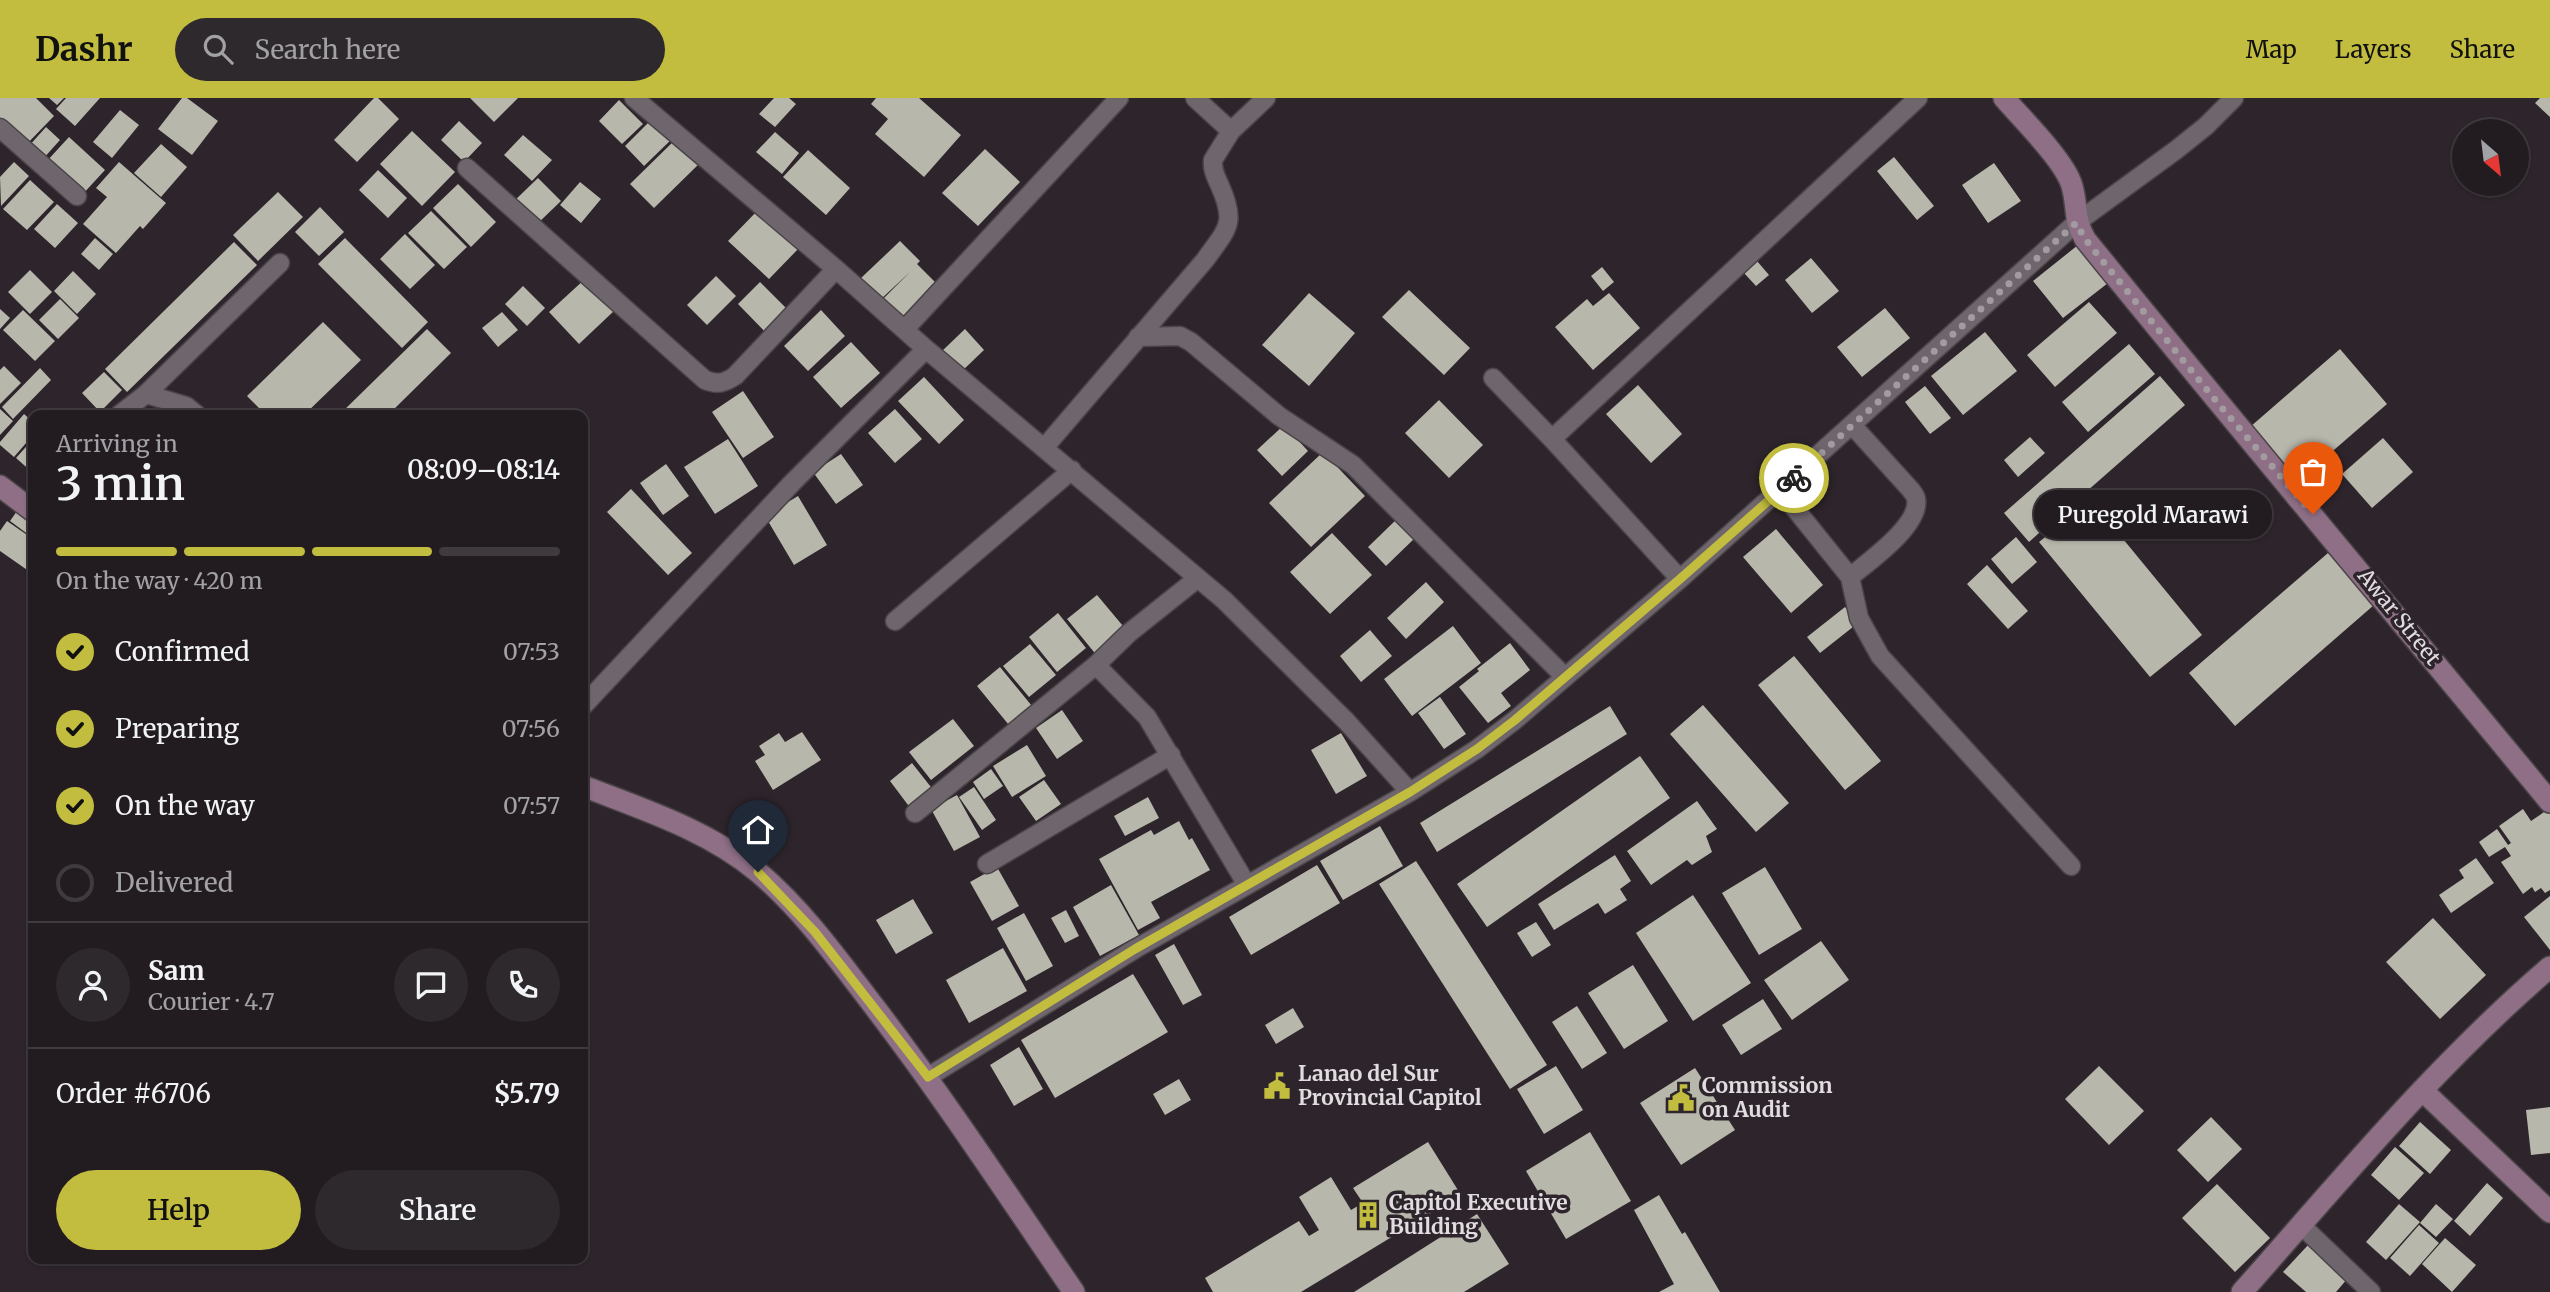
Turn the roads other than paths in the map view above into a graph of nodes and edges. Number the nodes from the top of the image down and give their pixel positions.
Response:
1 (634, 98) edge
2 (1119, 98) edge
3 (1195, 98) edge
4 (1266, 98) edge
5 (1918, 98) edge
6 (2004, 98) edge
7 (2234, 98) edge
8 (0, 128) edge
9 (1231, 131) junction
10 (467, 168) dead end
11 (77, 197) dead end
12 (2076, 223) junction
13 (280, 263) dead end
14 (836, 269) junction
15 (905, 329) junction
16 (1138, 337) junction
17 (926, 349) junction
18 (1493, 378) dead end
19 (146, 394) junction
20 (125, 410) edge
21 (191, 410) edge
22 (1852, 425) junction
23 (1552, 439) junction
24 (1044, 448) junction
25 (1072, 470) junction
26 (0, 486) edge
27 (1780, 489) junction
28 (28, 503) edge
29 (1198, 578) junction
30 (1850, 578) junction
31 (1680, 579) junction
32 (895, 621) dead end
33 (1097, 665) junction
34 (1565, 677) junction
35 (588, 701) edge
36 (1171, 755) junction
37 (588, 788) edge
38 (1410, 792) junction
39 (2550, 802) edge
40 (915, 813) dead end
41 (987, 864) dead end
42 (2071, 866) dead end
43 (1247, 885) junction
44 (2550, 967) edge
45 (928, 1077) junction
46 (2422, 1090) junction
47 (2550, 1212) edge
48 (2301, 1225) junction
49 (1074, 1292) edge
50 (2242, 1292) edge
51 (2371, 1292) edge

1 - 14 street
2 - 15 street
3 - 9 street
4 - 9 street
5 - 23 street
6 - 12 main road, Awar Street
7 - 12 street
8 - 11 street
9 - 16 street
10 - 14 street
12 - 22 street
12 - 39 main road, Awar Street
13 - 19 street
14 - 15 street
15 - 17 street
16 - 24 street
16 - 34 street
17 - 24 street
17 - 35 street
18 - 23 street
19 - 20 street
19 - 21 street
22 - 27 street
22 - 30 street
23 - 31 street
24 - 25 street
25 - 29 street
25 - 32 street
26 - 28 main road
27 - 30 street
27 - 31 street
29 - 33 street
29 - 38 street
30 - 42 street
31 - 34 street
33 - 36 street
33 - 40 street
34 - 38 street
36 - 41 street
36 - 43 street
37 - 45 main road
38 - 43 street
43 - 45 street
44 - 46 main road
45 - 49 main road
46 - 47 main road
46 - 48 main road
48 - 50 main road
48 - 51 street

